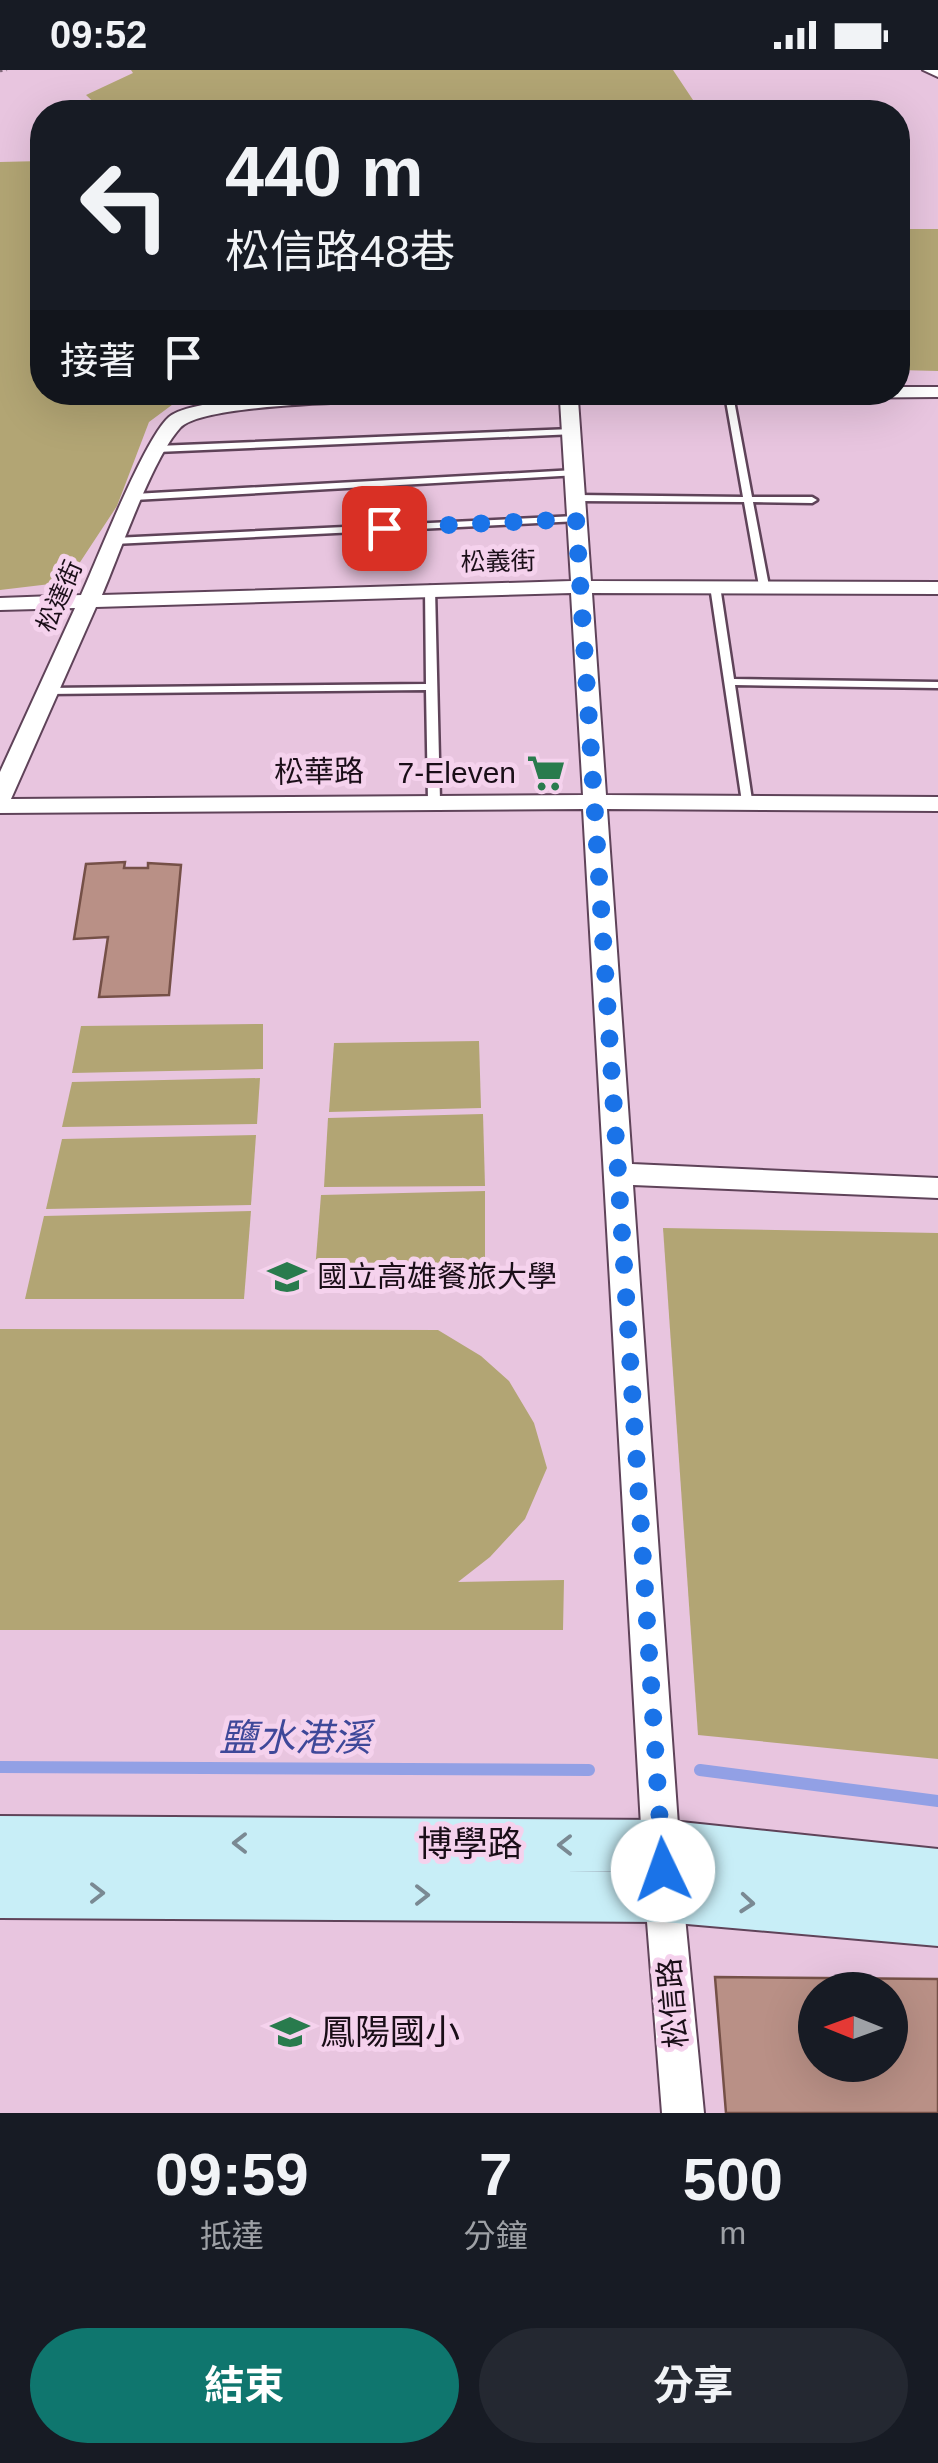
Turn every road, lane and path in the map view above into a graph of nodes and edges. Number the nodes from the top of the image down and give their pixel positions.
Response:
1 (7, 70) edge
2 (929, 70) edge
3 (0, 71) edge
4 (938, 73) edge
5 (910, 392) edge
6 (938, 392) edge
7 (242, 405) edge
8 (571, 405) edge
9 (731, 405) edge
10 (572, 432) junction
11 (157, 450) junction
12 (576, 473) junction
13 (134, 497) junction
14 (748, 500) junction
15 (812, 500) dead end
16 (576, 508) junction
17 (114, 541) junction
18 (580, 586) junction
19 (714, 586) junction
20 (764, 586) junction
21 (938, 588) edge
22 (430, 589) junction
23 (88, 598) junction
24 (0, 604) edge
25 (730, 682) junction
26 (938, 685) edge
27 (432, 687) junction
28 (47, 691) junction
29 (0, 798) edge
30 (434, 800) junction
31 (594, 800) junction
32 (746, 800) junction
33 (938, 804) edge
34 (0, 806) edge
35 (618, 1174) junction
36 (938, 1188) edge
37 (0, 1842) edge
38 (663, 1870) junction
39 (938, 1874) edge
40 (0, 1892) edge
41 (938, 1920) edge
42 (683, 2113) edge

1 - 3 path
2 - 4 street
5 - 6 street
7 - 11 street, 松達街
8 - 10 street, 松信路
9 - 14 lane
10 - 11 lane
10 - 12 street, 松信路
11 - 13 street, 松達街
12 - 13 lane
12 - 16 street, 松信路
13 - 17 street, 松達街
14 - 15 lane
14 - 16 lane
14 - 20 lane
16 - 17 lane
16 - 18 street, 松信路
17 - 23 street, 松達街
18 - 19 street, 松義街
18 - 22 street, 松義街
18 - 31 street, 松信路
19 - 20 street, 松義街
19 - 25 lane
20 - 21 street, 松義街
22 - 23 street, 松義街
22 - 27 lane
23 - 24 street, 松義街
23 - 28 street, 松達街
25 - 26 lane
25 - 32 lane
27 - 28 lane
27 - 30 lane
28 - 29 street, 松達街
30 - 31 street, 松華路
30 - 34 street, 松華路
31 - 32 street, 松華路
31 - 35 street, 松信路
32 - 33 street, 松華路
35 - 36 street
35 - 38 street, 松信路
38 -> 37 street, 博學路
38 - 39 street, 博學路
40 -> 38 street, 博學路
38 -> 41 street, 博學路
38 - 42 street, 松信路

